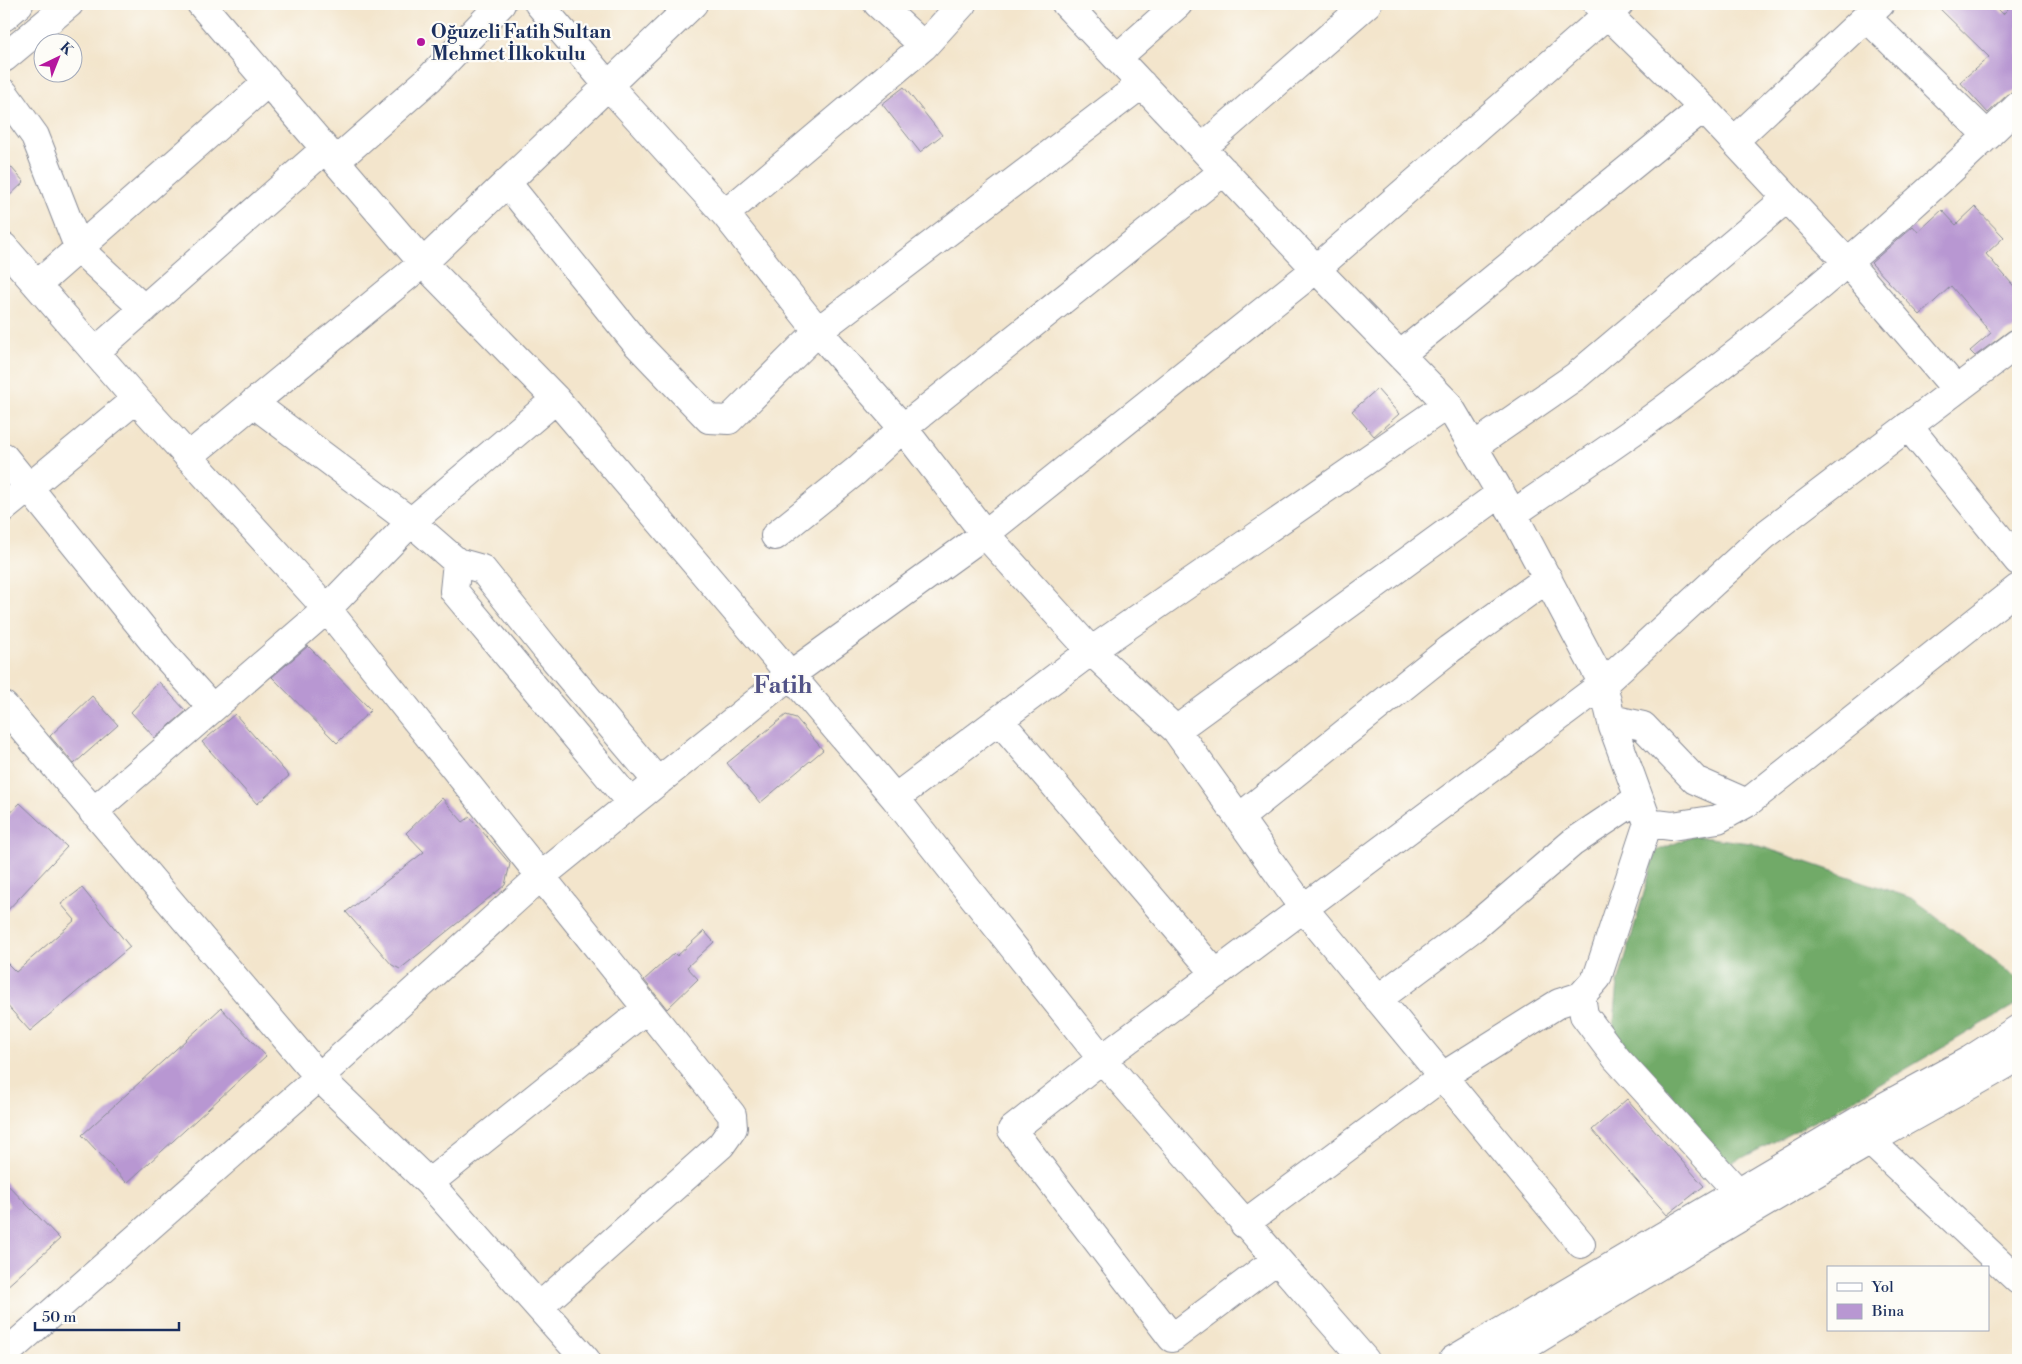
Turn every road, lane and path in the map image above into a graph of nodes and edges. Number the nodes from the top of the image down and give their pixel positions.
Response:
1 (69, 4) edge
2 (201, 4) edge
3 (502, 4) edge
4 (539, 4) edge
5 (693, 4) edge
6 (878, 4) edge
7 (962, 4) edge
8 (1066, 4) edge
9 (1178, 4) edge
10 (1367, 4) edge
11 (1608, 7) edge
12 (1873, 10) edge
13 (924, 46) junction
14 (4, 58) edge
15 (1117, 58) junction
16 (268, 82) junction
17 (607, 84) junction
18 (1142, 84) junction
19 (4, 93) edge
20 (2018, 106) edge
21 (1703, 108) junction
22 (1988, 136) junction
23 (1734, 141) junction
24 (1202, 148) junction
25 (331, 155) junction
26 (1224, 171) junction
27 (507, 183) junction
28 (1788, 198) junction
29 (725, 214) junction
30 (4, 247) edge
31 (79, 249) junction
32 (423, 262) junction
33 (1848, 263) junction
34 (1316, 269) junction
35 (37, 285) junction
36 (144, 309) junction
37 (818, 332) junction
38 (2018, 343) edge
39 (95, 352) junction
40 (1400, 355) junction
41 (1956, 389) junction
42 (136, 399) junction
43 (556, 399) junction
44 (253, 403) junction
45 (1448, 404) junction
46 (1908, 426) junction
47 (903, 428) junction
48 (1473, 447) junction
49 (188, 456) junction
50 (4, 457) edge
51 (28, 488) junction
52 (1507, 504) junction
53 (4, 508) edge
54 (412, 522) junction
55 (985, 534) junction
56 (775, 536) dead end
57 (2018, 561) edge
58 (457, 562) junction
59 (1548, 578) junction
60 (2018, 588) edge
61 (326, 608) junction
62 (1091, 651) junction
63 (790, 675) junction
64 (1604, 684) junction
65 (4, 706) edge
66 (212, 708) junction
67 (1611, 719) junction
68 (999, 720) junction
69 (1176, 730) junction
70 (658, 782) junction
71 (895, 798) junction
72 (1639, 798) junction
73 (1746, 803) junction
74 (631, 804) junction
75 (92, 812) junction
76 (1239, 818) junction
77 (1648, 823) junction
78 (540, 877) junction
79 (1304, 909) junction
80 (1216, 974) junction
81 (1581, 996) junction
82 (1378, 999) junction
83 (646, 1009) junction
84 (2018, 1030) edge
85 (2018, 1057) edge
86 (1102, 1059) junction
87 (1442, 1076) junction
88 (319, 1077) junction
89 (1870, 1141) junction
90 (429, 1184) junction
91 (1738, 1192) junction
92 (1244, 1224) junction
93 (1581, 1244) dead end
94 (1276, 1260) junction
95 (2018, 1280) edge
96 (539, 1307) junction
97 (4, 1355) edge
98 (586, 1360) edge
99 (1365, 1360) edge
100 (1453, 1360) edge
101 (1504, 1360) edge

1 - 14 street
2 - 16 street
3 - 25 street
4 - 17 street
5 - 17 street
6 - 13 street
7 - 13 street
8 - 15 street
9 - 15 street
10 - 24 street
11 - 21 street
11 - 34 street
12 - 22 street
12 - 23 street
13 - 29 street
15 - 18 street
16 - 25 street
16 - 31 street
17 - 27 street
17 - 29 street
18 - 24 street
18 - 37 street
19 - 31 street
20 - 22 street
21 - 23 street
21 - 40 street
22 - 33 street
23 - 28 street
24 - 26 street
25 - 32 street
25 - 36 street
26 - 34 street
26 - 47 street
27 - 32 street
27 - 37 street
28 - 33 street
28 - 48 street
29 - 37 street
30 - 35 street
31 - 35 street
31 - 36 street
32 - 43 street
32 - 44 street
33 - 41 street
33 - 52 street
34 - 40 street
34 - 55 street
35 - 39 street
36 - 39 street
37 - 47 street
38 - 41 street
39 - 42 street
40 - 45 street
41 - 46 street
42 - 49 street
42 - 51 street
43 - 54 street
43 - 63 street
44 - 49 street
44 - 54 street
45 - 48 street
45 - 62 street
46 - 57 street
46 - 64 street
47 - 55 street
47 - 56 street
48 - 52 street
49 - 61 street
50 - 51 street
51 - 53 street
51 - 66 street
52 - 59 street
52 - 69 street
54 - 58 street
54 - 61 street
55 - 62 street
55 - 63 street
58 - 70 street
58 - 74 street
59 - 64 street
59 - 76 street
60 - 73 street
61 - 66 street
61 - 78 street
62 - 68 street
62 - 69 street
63 - 70 street
63 - 71 street
64 - 67 street
64 - 79 street
65 - 75 street
66 - 75 street
67 - 72 street
67 - 73 street
68 - 71 street
68 - 80 street
69 - 76 street
70 - 74 street
71 - 86 street
72 - 77 street
72 - 82 street
73 - 77 street
74 - 78 street
75 - 88 street
76 - 79 street
77 - 81 street
78 - 83 street
78 - 88 street
79 - 80 street
79 - 82 street
80 - 86 street
81 - 87 street
81 - 91 street
82 - 87 street
83 - 90 street
83 - 96 street
84 - 91 street
85 - 89 street
86 - 92 street
86 - 94 street
87 - 92 street
87 - 93 street
88 - 90 street
88 - 97 street
89 - 95 street
89 - 101 street
90 - 96 street
91 - 100 street
92 - 94 street
94 - 99 street
96 - 98 street

